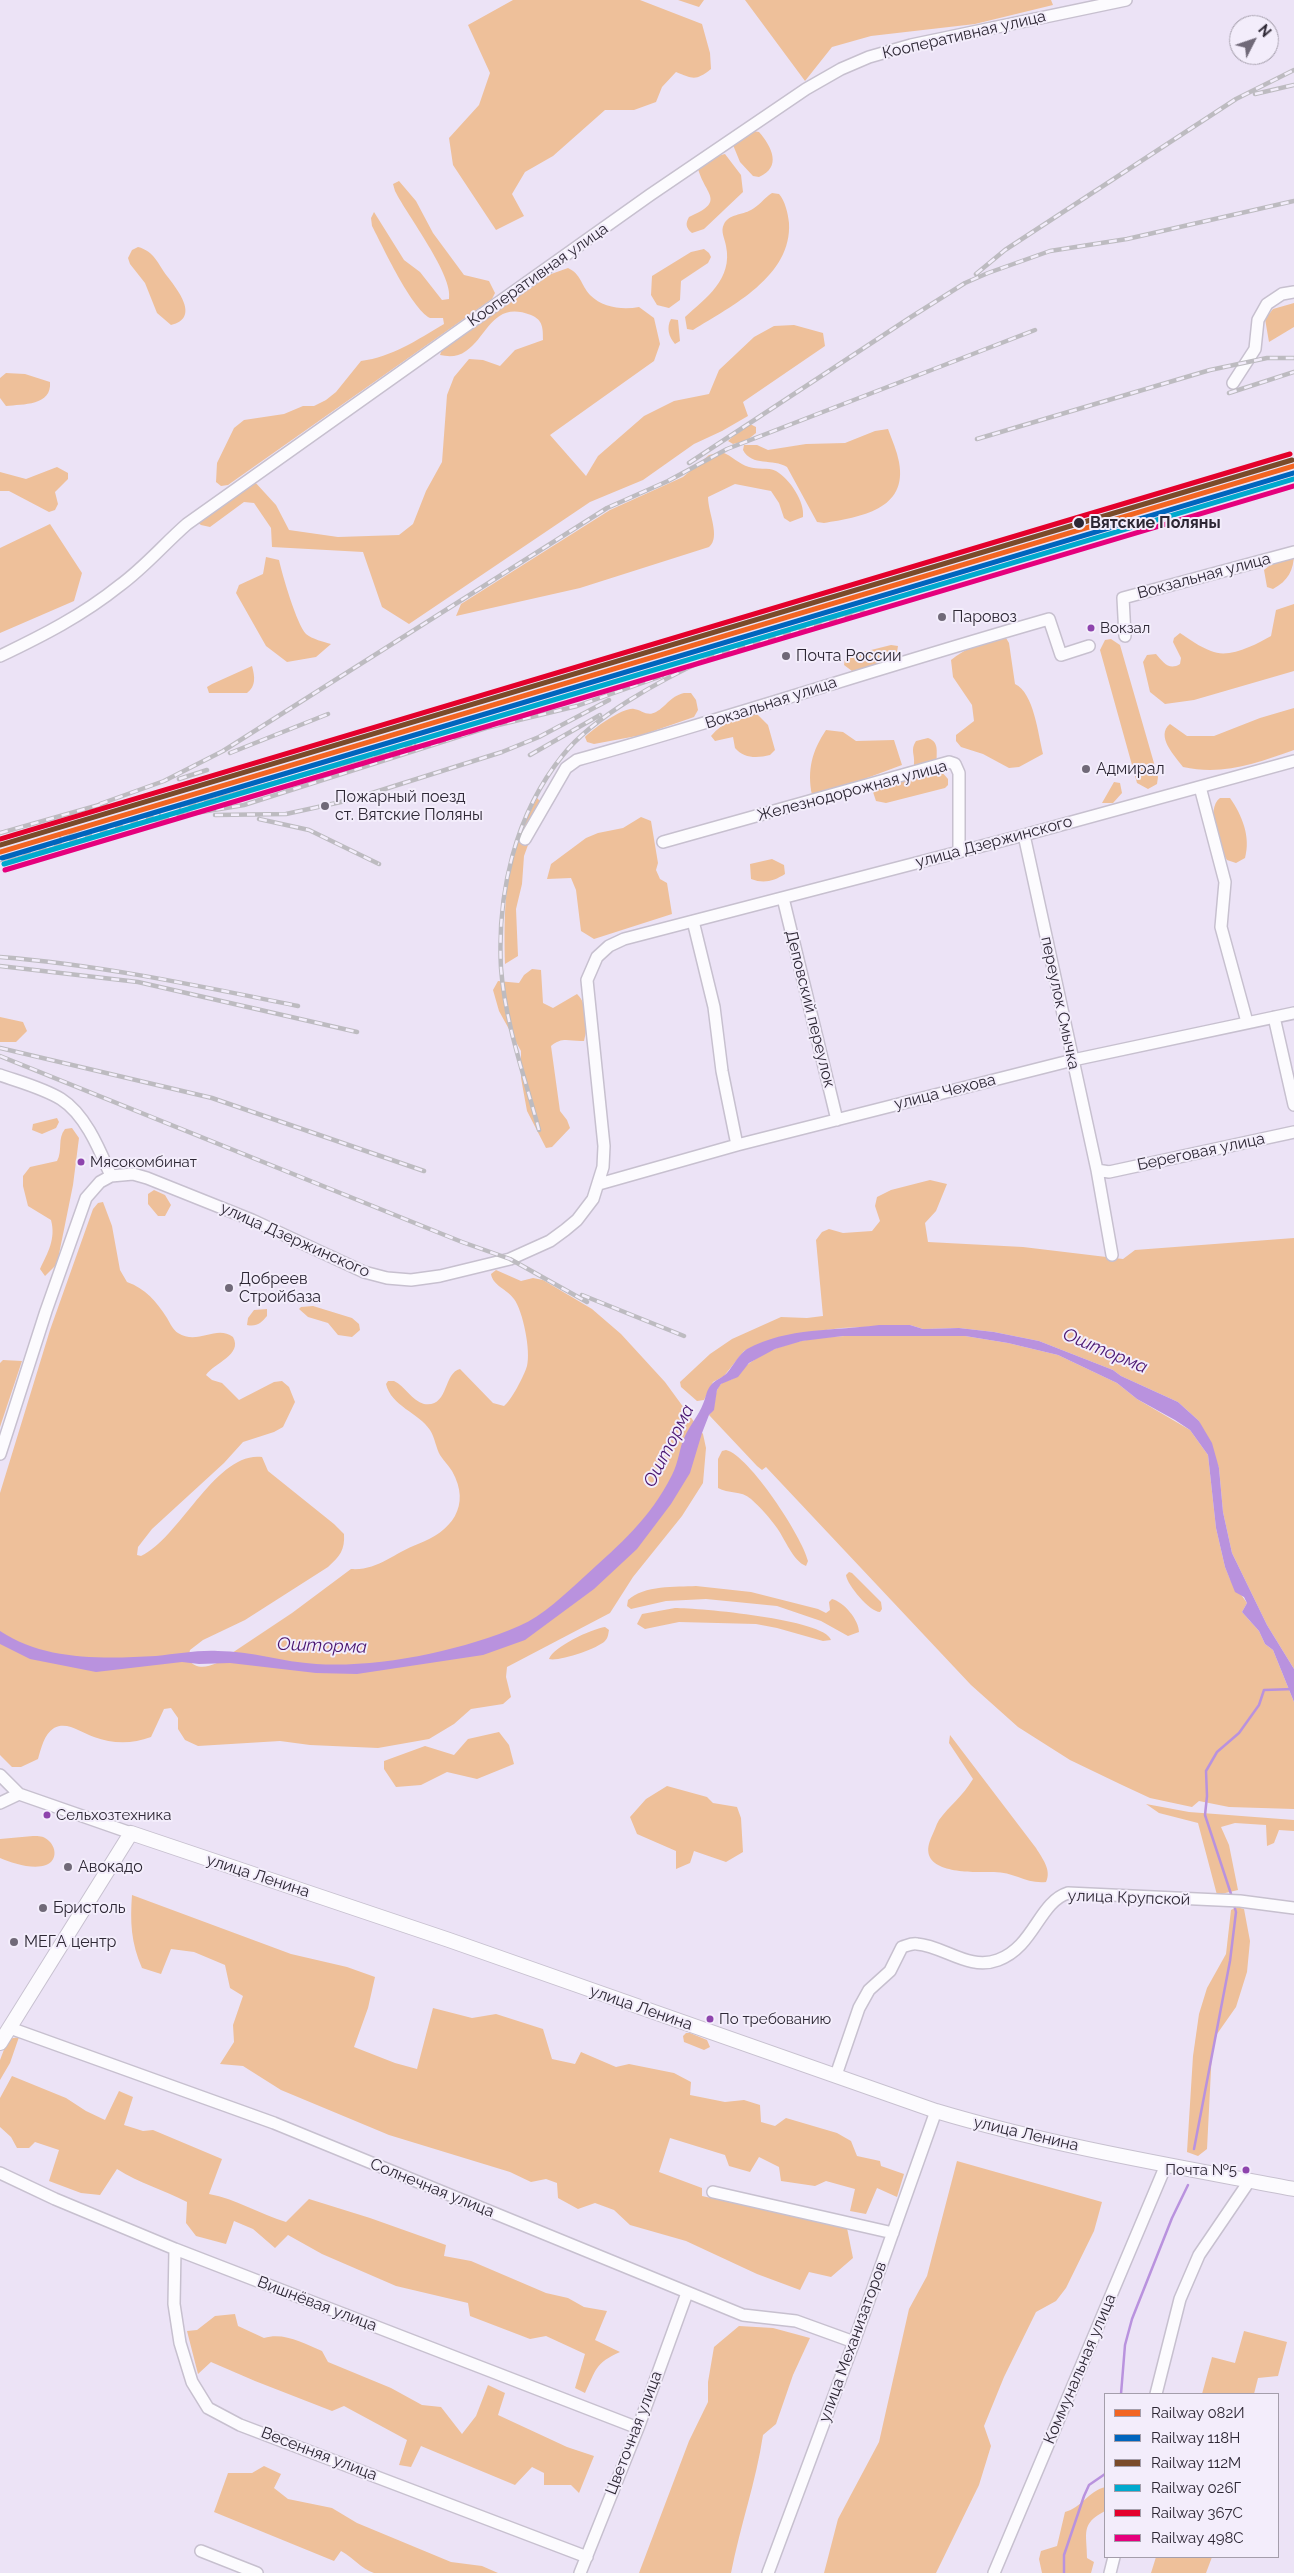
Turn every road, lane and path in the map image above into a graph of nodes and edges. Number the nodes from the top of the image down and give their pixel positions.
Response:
1 (1126, 0) edge
2 (1294, 292) edge
3 (1233, 383) dead end
4 (1294, 552) edge
5 (1125, 636) dead end
6 (1089, 646) dead end
7 (0, 656) edge
8 (1294, 761) edge
9 (1200, 787) junction
10 (1024, 835) junction
11 (525, 839) dead end
12 (663, 842) dead end
13 (959, 852) junction
14 (783, 898) junction
15 (693, 921) junction
16 (1294, 1013) edge
17 (1274, 1017) junction
18 (1247, 1022) junction
19 (1073, 1060) junction
20 (0, 1075) edge
21 (1294, 1105) edge
22 (837, 1120) junction
23 (1294, 1132) edge
24 (737, 1144) junction
25 (1103, 1171) junction
26 (111, 1176) junction
27 (599, 1184) junction
28 (1112, 1255) dead end
29 (0, 1454) edge
30 (0, 1775) edge
31 (19, 1794) junction
32 (0, 1803) edge
33 (130, 1833) junction
34 (1294, 1908) edge
35 (10, 2028) junction
36 (0, 2043) edge
37 (836, 2075) junction
38 (936, 2111) junction
39 (1166, 2165) junction
40 (0, 2172) edge
41 (1250, 2180) junction
42 (1294, 2189) edge
43 (713, 2192) dead end
44 (893, 2233) junction
45 (175, 2249) junction
46 (686, 2293) junction
47 (854, 2342) junction
48 (1156, 2393) edge
49 (638, 2428) junction
50 (201, 2551) dead end
51 (587, 2556) junction
52 (1114, 2558) edge
53 (257, 2573) edge
54 (580, 2573) edge
55 (768, 2573) edge
56 (994, 2573) edge
57 (1110, 2573) edge

1 - 7 street, Кооперативная улица
2 - 3 street
4 - 5 street, Вокзальная улица
6 - 11 street, Вокзальная улица
8 - 9 street, улица Дзержинского
9 - 10 street, улица Дзержинского
9 - 18 street
10 - 13 street, улица Дзержинского
10 - 19 street, переулок Смычка
12 - 13 street, Железнодорожная улица
13 - 14 street, улица Дзержинского
14 - 15 street, улица Дзержинского
14 - 22 street, Деповский переулок
15 - 24 street
15 - 27 street, улица Дзержинского
16 - 17 street, улица Чехова
17 - 18 street, улица Чехова
17 - 21 street
18 - 19 street, улица Чехова
19 - 22 street, улица Чехова
19 - 25 street, переулок Смычка
20 - 26 street
22 - 24 street, улица Чехова
23 - 25 street, Береговая улица
24 - 27 street, улица Чехова
25 - 28 street, переулок Смычка
26 - 27 street, улица Дзержинского
26 - 29 street
30 - 31 street
31 - 32 street
31 - 33 street, улица Ленина
33 - 35 street
33 - 37 street, улица Ленина
34 - 37 street, улица Крупской
35 - 36 street
35 - 46 street, Солнечная улица
37 - 38 street, улица Ленина
38 - 39 street, улица Ленина
38 - 44 street, улица Механизаторов
39 - 41 street, улица Ленина
39 - 56 street, Коммунальная улица
40 - 45 street, Вишнёвая улица
41 - 42 street, улица Ленина
41 - 48 street
43 - 44 street
44 - 47 street, улица Механизаторов
45 - 49 street, Вишнёвая улица
45 - 51 street, Весенняя улица
46 - 47 street, Солнечная улица
46 - 49 street, Цветочная улица
47 - 55 street, улица Механизаторов
49 - 51 street, Цветочная улица
50 - 53 street
51 - 54 street, Цветочная улица
52 - 57 street

